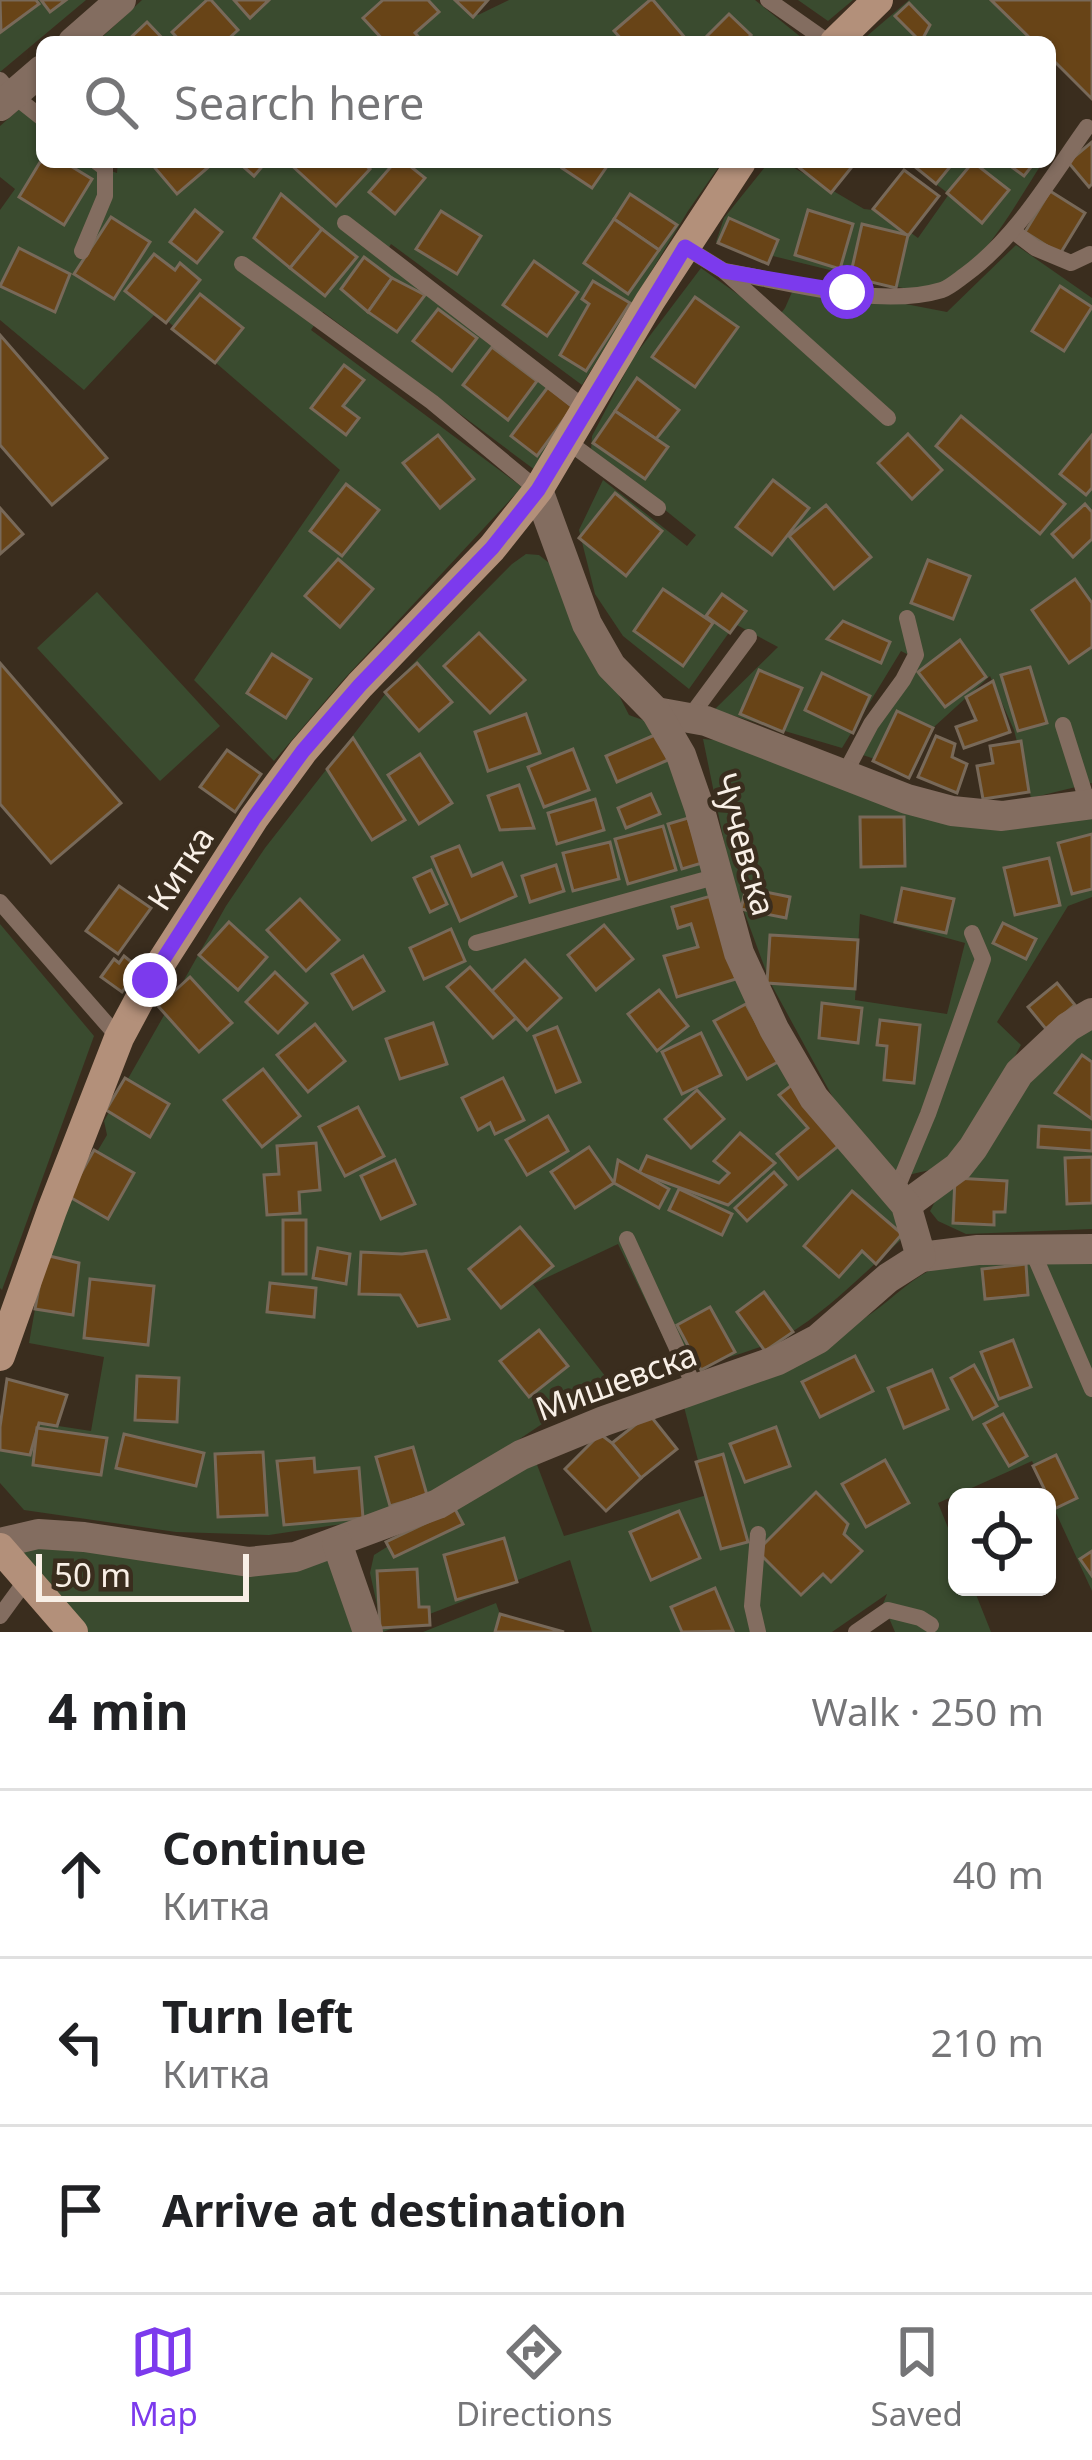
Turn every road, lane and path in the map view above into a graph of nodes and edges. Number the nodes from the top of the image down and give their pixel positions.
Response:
1 (121, 0) edge
2 (768, 0) edge
3 (878, 0) edge
4 (81, 36) edge
5 (840, 36) edge
6 (846, 36) edge
7 (36, 74) edge
8 (4, 94) edge
9 (36, 114) edge
10 (1087, 127) dead end
11 (105, 168) edge
12 (737, 168) edge
13 (345, 223) dead end
14 (1013, 232) junction
15 (685, 247) junction
16 (82, 250) dead end
17 (1090, 254) edge
18 (242, 265) dead end
19 (724, 271) junction
20 (586, 409) junction
21 (888, 418) dead end
22 (567, 441) junction
23 (538, 490) junction
24 (658, 508) dead end
25 (907, 618) dead end
26 (749, 637) dead end
27 (656, 712) junction
28 (689, 718) junction
29 (1063, 725) dead end
30 (844, 775) junction
31 (1090, 804) edge
32 (718, 875) junction
33 (0, 902) edge
34 (972, 933) dead end
35 (476, 943) dead end
36 (1092, 1013) edge
37 (119, 1038) junction
38 (901, 1199) junction
39 (628, 1239) dead end
40 (1092, 1249) edge
41 (1032, 1250) junction
42 (922, 1257) junction
43 (0, 1356) edge
44 (1092, 1389) edge
45 (696, 1390) junction
46 (758, 1534) dead end
47 (338, 1543) junction
48 (0, 1546) edge
49 (27, 1579) junction
50 (0, 1616) edge
51 (932, 1625) dead end
52 (74, 1632) edge
53 (368, 1632) edge
54 (758, 1632) edge
55 (856, 1632) edge

1 - 4 street
2 - 5 lane
3 - 6 main road
7 - 8 street
8 - 9 lane
10 - 14 lane
11 - 16 lane
12 - 15 main road, Китка
13 - 20 lane
14 - 17 lane
14 - 19 lane
15 - 19 lane
15 - 20 main road, Китка
18 - 23 lane
19 - 21 lane
20 - 22 main road, Китка
22 - 23 main road, Китка
22 - 24 lane
23 - 27 street, Чучевска
23 - 37 main road, Китка
25 - 30 lane
26 - 28 lane
27 - 28 street
27 - 32 street, Чучевска
28 - 30 street
29 - 31 lane
30 - 31 street
32 - 35 lane
32 - 38 street, Чучевска
33 - 37 lane
34 - 38 lane
36 - 38 street
37 - 43 main road, Китка
38 - 42 street
39 - 45 lane
40 - 41 street
41 - 42 street
41 - 44 lane
42 - 45 street, Мишевска
45 - 47 street, Мишевска
46 - 54 lane
47 - 48 street, Мишевска
47 - 53 street
48 - 49 main road
49 - 50 lane
49 - 52 main road
51 - 55 lane

